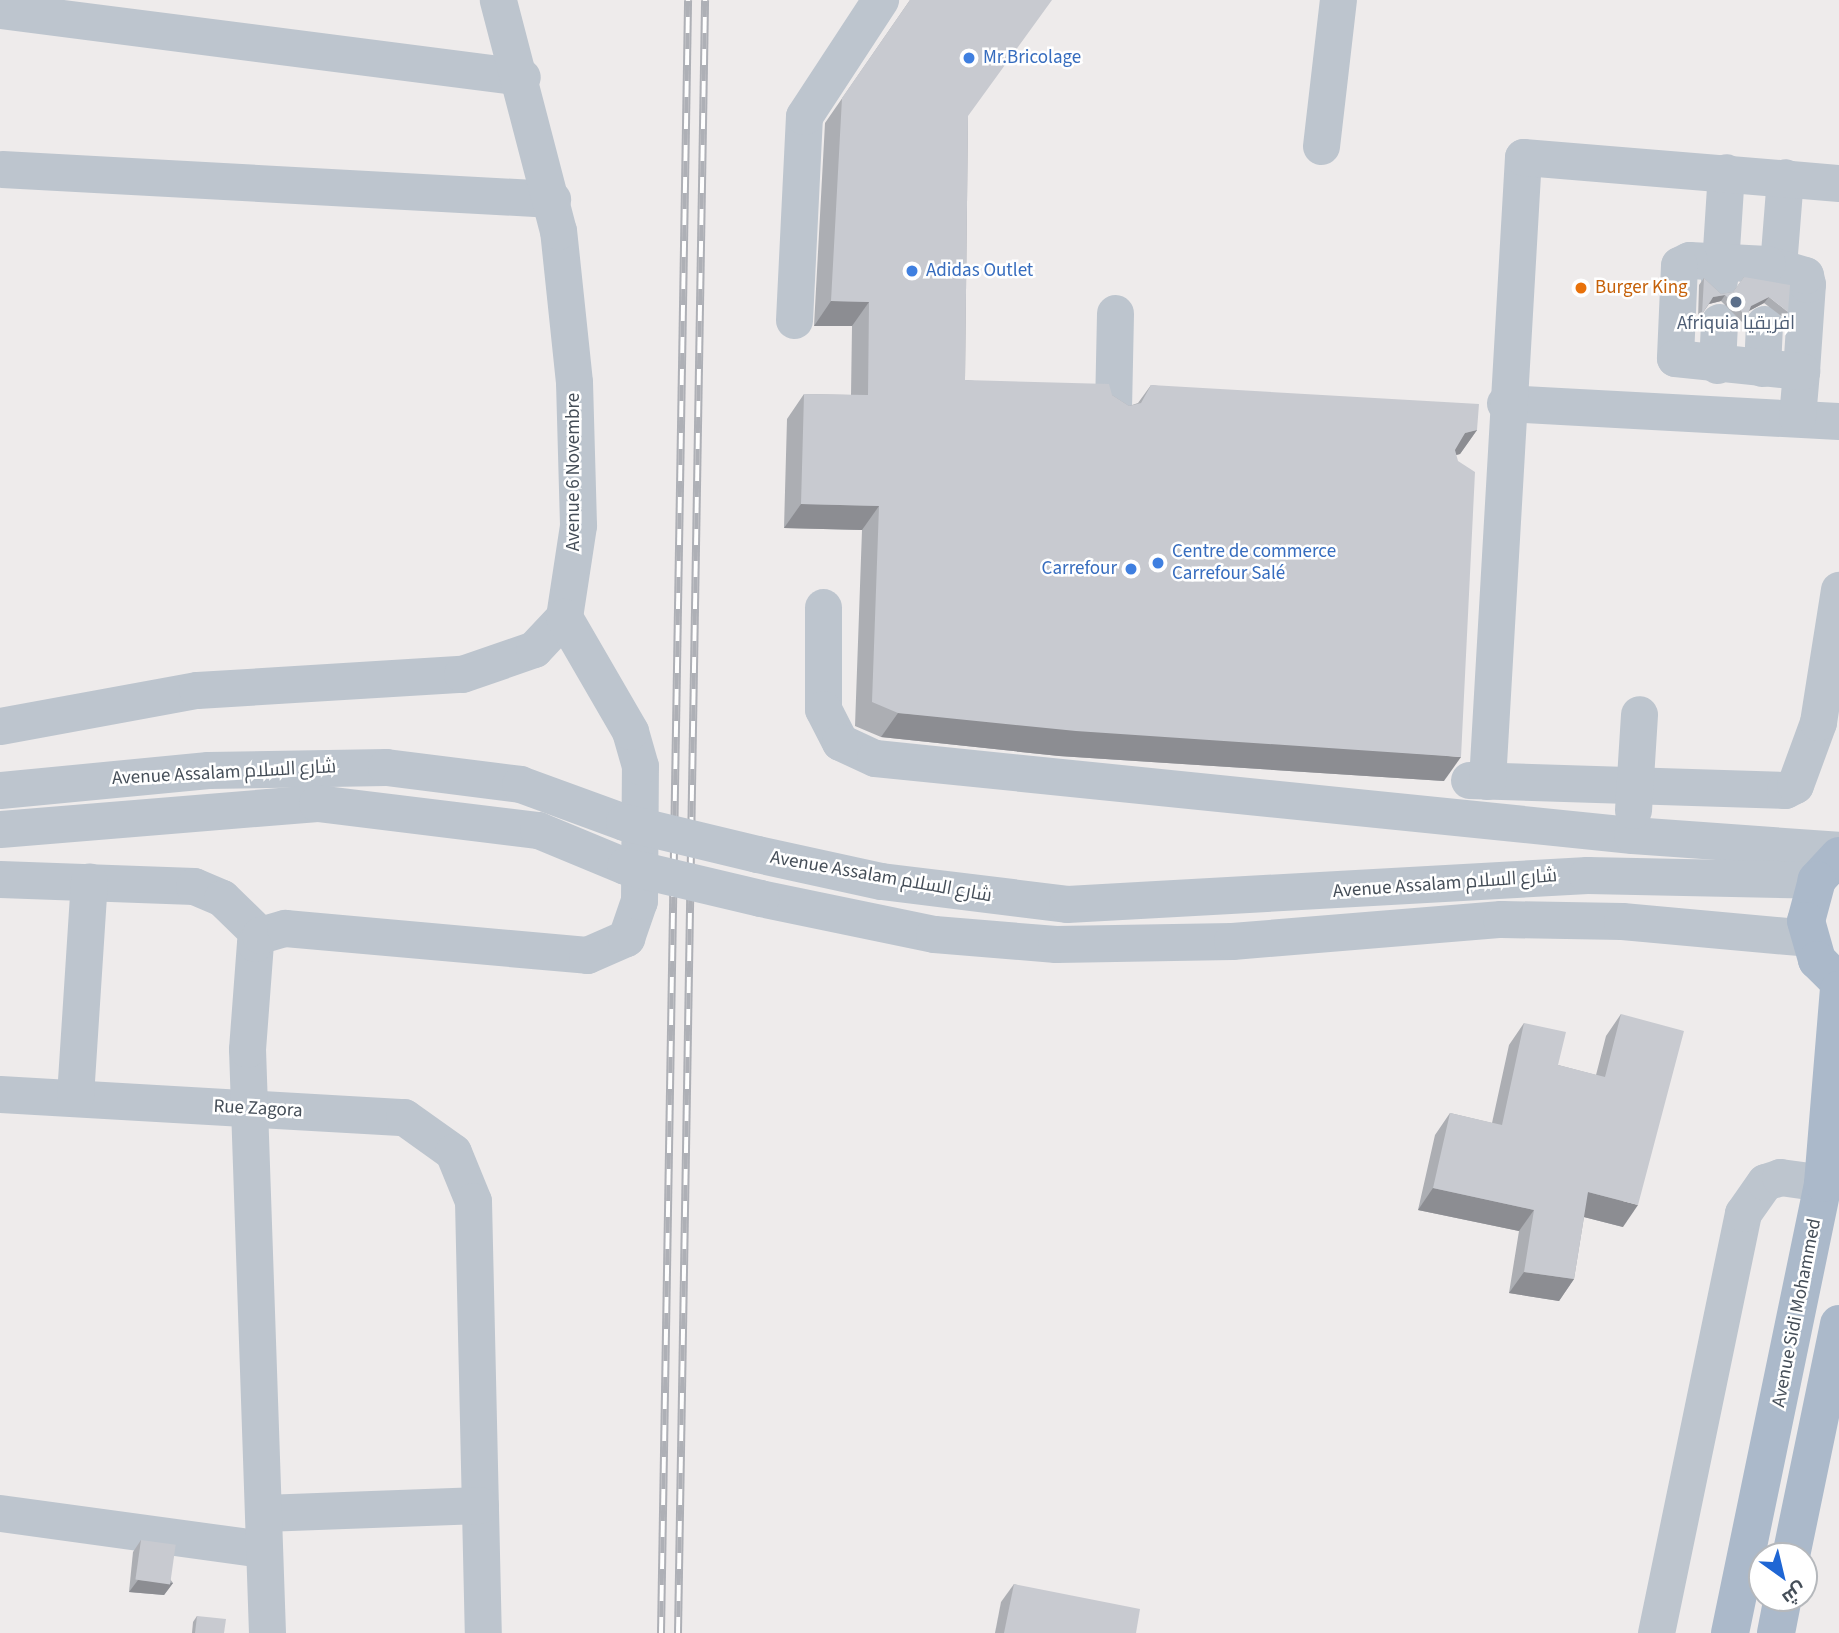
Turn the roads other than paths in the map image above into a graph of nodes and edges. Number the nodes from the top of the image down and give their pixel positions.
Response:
1 (498, 0) edge
2 (880, 0) edge
3 (1338, 0) edge
4 (0, 10) edge
5 (522, 77) junction
6 (1321, 146) dead end
7 (2, 169) dead end
8 (1726, 172) junction
9 (1785, 177) junction
10 (1839, 183) edge
11 (552, 199) junction
12 (1719, 271) junction
13 (1770, 271) junction
14 (1115, 313) dead end
15 (794, 320) dead end
16 (1719, 322) dead end
17 (1764, 324) dead end
18 (1717, 365) junction
19 (1762, 368) junction
20 (1801, 371) junction
21 (1505, 403) junction
22 (1113, 409) edge
23 (1797, 417) junction
24 (1839, 421) edge
25 (1839, 590) edge
26 (824, 607) dead end
27 (564, 617) junction
28 (1639, 714) dead end
29 (0, 726) edge
30 (1634, 785) junction
31 (0, 790) edge
32 (0, 829) edge
33 (1632, 835) junction
34 (1839, 850) edge
35 (1828, 868) edge
36 (0, 879) edge
37 (89, 881) junction
38 (260, 935) junction
39 (1808, 938) junction
40 (1839, 982) edge
41 (1839, 990) edge
42 (0, 1094) edge
43 (75, 1096) junction
44 (248, 1109) junction
45 (1823, 1182) junction
46 (1839, 1324) edge
47 (1835, 1362) edge
48 (480, 1505) junction
49 (0, 1513) edge
50 (263, 1513) junction
51 (1794, 1542) edge
52 (262, 1549) junction
53 (1780, 1612) edge
54 (267, 1633) edge
55 (483, 1633) edge
56 (1656, 1633) edge
57 (1730, 1633) edge
58 (1776, 1633) edge

1 - 5 street, Avenue 6 Novembre
2 - 15 street
3 - 6 street
4 - 5 street
5 - 11 street, Avenue 6 Novembre
7 - 11 street
8 - 9 street
8 - 12 street
8 - 21 street
9 - 10 street
9 - 13 street
11 - 27 street, Avenue 6 Novembre
12 - 13 street
12 - 18 street
13 - 20 street
14 - 22 street
16 - 18 street
17 - 19 street
18 - 19 street
19 - 20 street
20 - 23 street
21 - 23 street
21 - 30 street
23 - 24 street
25 - 30 street
26 - 33 street
27 - 29 street
27 - 38 street
28 - 30 street
30 - 33 street
31 - 35 street, Avenue Assalam شارع السلام, bridge
32 - 39 street, Avenue Assalam شارع السلام, bridge
33 - 34 street
35 - 39 main road
36 - 37 street
37 - 38 street
37 - 43 street
38 - 44 street
39 - 40 main road
41 - 45 main road, Avenue Sidi Mohammed
42 - 43 street, Rue Zagora
43 - 44 street, Rue Zagora
44 - 48 street, Rue Zagora
44 - 50 street
45 - 56 street
45 - 57 main road, Avenue Sidi Mohammed
46 - 47 main road
47 - 51 main road
48 - 50 street
48 - 55 street
49 - 52 street
50 - 52 street
52 - 54 street
53 - 58 main road

